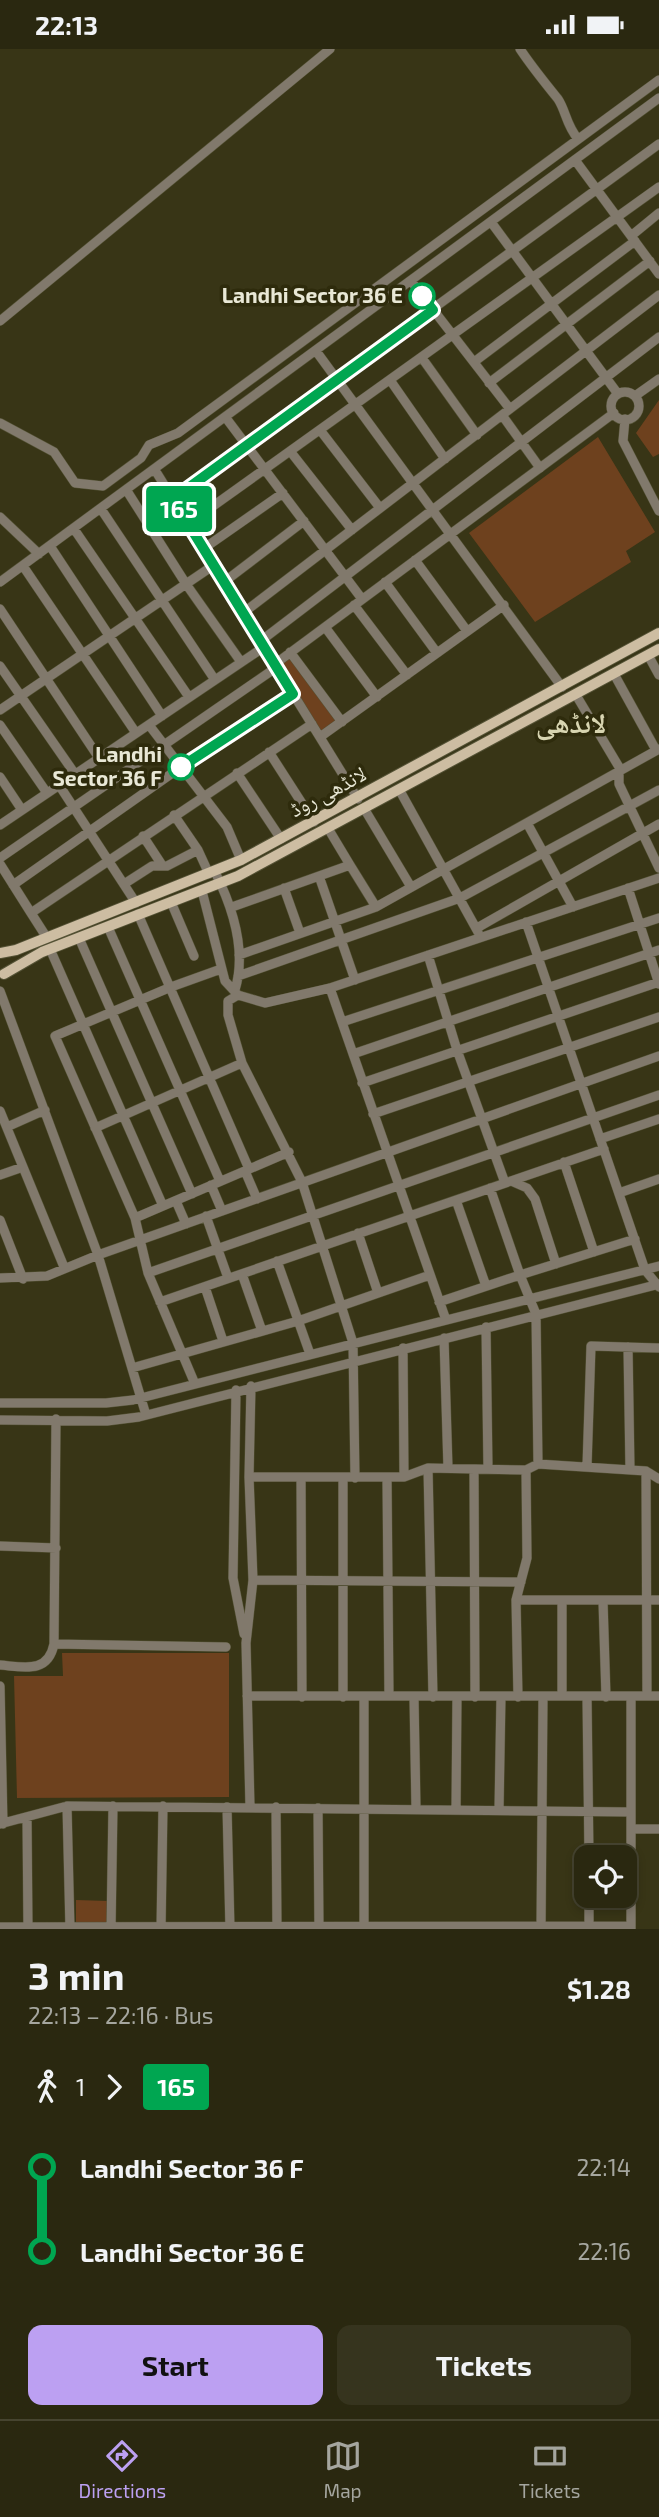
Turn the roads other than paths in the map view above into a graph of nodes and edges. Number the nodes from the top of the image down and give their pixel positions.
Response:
1 (330, 49) edge
2 (520, 49) edge
3 (659, 80) edge
4 (658, 100) edge
5 (578, 139) junction
6 (659, 144) edge
7 (575, 160) junction
8 (659, 187) edge
9 (595, 189) junction
10 (659, 213) edge
11 (616, 217) junction
12 (491, 222) junction
13 (633, 238) junction
14 (513, 252) junction
15 (650, 261) junction
16 (659, 274) edge
17 (533, 279) junction
18 (411, 281) junction
19 (659, 295) edge
20 (552, 304) junction
21 (433, 310) junction
22 (0, 321) edge
23 (567, 325) junction
24 (453, 335) junction
25 (659, 337) edge
26 (586, 350) junction
27 (316, 351) junction
28 (422, 358) junction
29 (474, 362) junction
30 (607, 376) junction
31 (335, 379) junction
32 (659, 379) edge
33 (390, 380) junction
34 (489, 383) junction
35 (648, 387) junction
36 (659, 393) edge
37 (618, 394) junction
38 (635, 396) junction
39 (355, 405) junction
40 (506, 412) junction
41 (614, 413) junction
42 (226, 418) junction
43 (625, 419) junction
44 (0, 423) edge
45 (320, 430) junction
46 (477, 435) junction
47 (523, 441) junction
48 (246, 443) junction
49 (290, 451) junction
50 (445, 459) junction
51 (540, 468) junction
52 (265, 469) junction
53 (155, 470) junction
54 (414, 484) junction
55 (127, 491) junction
56 (283, 493) junction
57 (656, 498) edge
58 (173, 499) junction
59 (380, 508) junction
60 (101, 509) junction
61 (434, 511) junction
62 (659, 511) edge
63 (1, 518) edge
64 (304, 521) junction
65 (188, 524) junction
66 (74, 529) junction
67 (352, 530) junction
68 (0, 531) edge
69 (451, 534) junction
70 (50, 546) junction
71 (204, 549) junction
72 (326, 550) junction
73 (39, 554) junction
74 (415, 560) junction
75 (214, 565) junction
76 (23, 566) junction
77 (346, 577) junction
78 (0, 582) edge
79 (224, 582) junction
80 (385, 582) junction
81 (186, 584) junction
82 (161, 600) junction
83 (358, 602) junction
84 (503, 605) junction
85 (0, 609) edge
86 (243, 613) junction
87 (135, 619) junction
88 (325, 627) junction
89 (467, 631) junction
90 (659, 633) edge
91 (109, 635) junction
92 (263, 643) junction
93 (659, 649) edge
94 (290, 652) junction
95 (82, 653) junction
96 (437, 653) junction
97 (648, 655) junction
98 (241, 662) junction
99 (0, 666) edge
100 (276, 666) junction
101 (614, 674) junction
102 (407, 675) junction
103 (659, 675) edge
104 (46, 678) junction
105 (215, 680) junction
106 (562, 687) junction
107 (293, 694) junction
108 (20, 695) junction
109 (576, 695) junction
110 (189, 697) junction
111 (377, 697) junction
112 (0, 709) edge
113 (162, 716) junction
114 (342, 722) junction
115 (312, 724) junction
116 (0, 725) edge
117 (149, 725) junction
118 (136, 733) junction
119 (320, 737) junction
120 (163, 744) junction
121 (658, 750) edge
122 (269, 752) junction
123 (99, 758) junction
124 (181, 767) junction
125 (617, 772) junction
126 (237, 773) junction
127 (75, 775) junction
128 (0, 777) edge
129 (59, 785) junction
130 (659, 790) edge
131 (400, 791) junction
132 (47, 793) junction
133 (203, 795) junction
134 (358, 799) junction
135 (74, 806) junction
136 (630, 806) junction
137 (22, 810) junction
138 (365, 810) junction
139 (174, 815) junction
140 (314, 822) junction
141 (527, 823) junction
142 (659, 824) edge
143 (0, 825) edge
144 (328, 830) junction
145 (91, 832) junction
146 (643, 833) junction
147 (143, 836) junction
148 (281, 839) junction
149 (198, 850) junction
150 (544, 852) junction
151 (0, 858) edge
152 (241, 860) junction
153 (111, 861) junction
154 (0, 864) edge
155 (162, 865) junction
156 (350, 865) junction
157 (659, 868) edge
158 (444, 869) junction
159 (212, 873) junction
160 (318, 876) junction
161 (659, 878) edge
162 (559, 881) junction
163 (221, 883) junction
164 (124, 884) junction
165 (13, 885) junction
166 (411, 887) junction
167 (284, 888) junction
168 (628, 888) junction
169 (202, 891) junction
170 (460, 898) junction
171 (171, 902) junction
172 (232, 907) junction
173 (376, 907) junction
174 (573, 907) junction
175 (137, 909) junction
176 (31, 913) junction
177 (659, 918) edge
178 (335, 922) junction
179 (526, 922) junction
180 (640, 925) junction
181 (108, 927) junction
182 (300, 933) junction
183 (479, 933) junction
184 (79, 938) junction
185 (342, 940) junction
186 (49, 943) junction
187 (659, 950) edge
188 (649, 953) junction
189 (0, 955) edge
190 (239, 955) junction
191 (428, 955) junction
192 (194, 956) dead end
193 (537, 957) junction
194 (221, 969) junction
195 (238, 976) junction
196 (2, 977) edge
197 (355, 980) junction
198 (659, 983) edge
199 (171, 987) junction
200 (330, 988) junction
201 (548, 988) junction
202 (439, 989) junction
203 (0, 991) edge
204 (236, 993) junction
205 (141, 999) junction
206 (113, 1012) junction
207 (4, 1015) edge
208 (558, 1016) junction
209 (659, 1017) edge
210 (448, 1021) junction
211 (342, 1022) junction
212 (83, 1024) junction
213 (569, 1047) junction
214 (457, 1050) junction
215 (352, 1054) junction
216 (659, 1056) edge
217 (242, 1063) junction
218 (210, 1078) junction
219 (468, 1081) junction
220 (362, 1083) junction
221 (582, 1084) junction
222 (182, 1090) junction
223 (659, 1095) edge
224 (151, 1103) junction
225 (44, 1110) junction
226 (0, 1111) edge
227 (122, 1114) junction
228 (373, 1114) junction
229 (594, 1117) junction
230 (482, 1119) junction
231 (659, 1119) edge
232 (6, 1127) junction
233 (94, 1128) junction
234 (600, 1139) junction
235 (604, 1149) junction
236 (289, 1151) junction
237 (494, 1151) junction
238 (386, 1153) junction
239 (564, 1163) junction
240 (23, 1167) junction
241 (247, 1170) junction
242 (0, 1175) edge
243 (659, 1179) edge
244 (302, 1182) junction
245 (508, 1182) junction
246 (216, 1183) junction
247 (399, 1185) junction
248 (491, 1188) junction
249 (619, 1193) junction
250 (192, 1194) junction
251 (257, 1199) junction
252 (456, 1200) junction
253 (176, 1201) junction
254 (163, 1206) junction
255 (222, 1211) junction
256 (206, 1216) junction
257 (410, 1216) junction
258 (313, 1217) junction
259 (135, 1219) junction
260 (0, 1220) edge
261 (186, 1224) junction
262 (358, 1233) junction
263 (635, 1239) junction
264 (138, 1240) junction
265 (323, 1246) junction
266 (219, 1250) junction
267 (594, 1252) junction
268 (98, 1255) junction
269 (277, 1262) junction
270 (556, 1264) junction
271 (659, 1266) edge
272 (64, 1267) junction
273 (645, 1270) junction
274 (148, 1273) junction
275 (242, 1274) junction
276 (430, 1275) junction
277 (520, 1275) junction
278 (228, 1278) junction
279 (0, 1279) edge
280 (23, 1279) junction
281 (659, 1285) edge
282 (486, 1286) junction
283 (205, 1287) junction
284 (378, 1293) junction
285 (528, 1299) junction
286 (439, 1301) junction
287 (160, 1302) junction
288 (342, 1305) junction
289 (536, 1314) junction
290 (446, 1320) junction
291 (298, 1321) junction
292 (486, 1327) junction
293 (262, 1331) junction
294 (444, 1338) junction
295 (223, 1341) junction
296 (353, 1343) junction
297 (628, 1347) junction
298 (403, 1348) junction
299 (659, 1348) edge
300 (184, 1352) junction
301 (310, 1354) junction
302 (354, 1360) junction
303 (132, 1368) junction
304 (195, 1384) junction
305 (251, 1386) junction
306 (236, 1390) junction
307 (140, 1398) junction
308 (0, 1403) edge
309 (146, 1415) junction
310 (56, 1419) junction
311 (0, 1420) edge
312 (538, 1464) junction
313 (587, 1466) junction
314 (428, 1468) junction
315 (448, 1468) junction
316 (474, 1469) junction
317 (488, 1469) junction
318 (526, 1469) junction
319 (630, 1470) junction
320 (646, 1471) junction
321 (249, 1477) junction
322 (301, 1477) junction
323 (404, 1477) junction
324 (343, 1478) junction
325 (355, 1478) junction
326 (387, 1478) junction
327 (659, 1479) edge
328 (0, 1546) edge
329 (56, 1548) junction
330 (253, 1580) junction
331 (302, 1580) junction
332 (343, 1580) junction
333 (388, 1580) junction
334 (431, 1581) junction
335 (474, 1581) junction
336 (521, 1582) junction
337 (516, 1601) junction
338 (562, 1601) junction
339 (603, 1601) junction
340 (647, 1601) junction
341 (659, 1601) edge
342 (246, 1643) junction
343 (54, 1644) junction
344 (226, 1647) dead end
345 (0, 1665) edge
346 (0, 1686) edge
347 (247, 1696) junction
348 (302, 1696) junction
349 (343, 1696) junction
350 (364, 1696) junction
351 (389, 1696) junction
352 (457, 1696) junction
353 (475, 1696) junction
354 (501, 1696) junction
355 (518, 1696) junction
356 (543, 1696) junction
357 (562, 1696) junction
358 (587, 1696) junction
359 (606, 1696) junction
360 (631, 1696) junction
361 (648, 1696) junction
362 (659, 1696) edge
363 (415, 1697) junction
364 (433, 1697) junction
365 (67, 1806) junction
366 (113, 1806) junction
367 (163, 1806) junction
368 (227, 1807) junction
369 (250, 1807) junction
370 (276, 1807) junction
371 (318, 1808) junction
372 (364, 1809) junction
373 (416, 1809) junction
374 (456, 1810) junction
375 (499, 1810) junction
376 (542, 1811) junction
377 (588, 1811) junction
378 (631, 1812) junction
379 (27, 1817) junction
380 (1, 1824) edge
381 (631, 1829) junction
382 (659, 1829) edge
383 (589, 1845) edge
384 (589, 1908) edge
385 (0, 1927) edge
386 (492, 1927) edge
387 (541, 1927) edge
388 (589, 1927) edge
389 (631, 1927) edge
390 (28, 1928) edge
391 (70, 1928) edge
392 (111, 1928) edge
393 (161, 1928) edge
394 (230, 1928) edge
395 (277, 1928) edge
396 (318, 1928) edge
397 (364, 1928) edge
398 (407, 1928) edge
399 (450, 1928) edge

1 - 22 street
2 - 5 street
3 - 5 street
4 - 7 street
5 - 44 street
6 - 9 street
7 - 9 street
7 - 12 street
8 - 11 street
9 - 11 street
9 - 14 street
10 - 13 street
11 - 13 street
11 - 17 street
12 - 14 street
12 - 18 street
13 - 15 street
13 - 20 street
14 - 17 street
14 - 21 street
15 - 16 street
15 - 23 street
17 - 20 street
17 - 24 street
18 - 21 street
18 - 27 street
19 - 26 street
20 - 23 street
20 - 29 street
21 - 24 street
21 - 31 street
23 - 26 street
23 - 34 street
24 - 28 street
24 - 29 street
25 - 30 street
26 - 30 street
26 - 40 street
27 - 31 street
27 - 42 street
28 - 33 street
28 - 46 street
29 - 34 street
30 - 37 street
30 - 47 street
31 - 39 street
31 - 48 street
32 - 35 street
33 - 39 street
33 - 50 street
34 - 40 street
35 - 36 street
35 - 38 street
37 - 38 street
37 - 41 street
38 - 43 street
39 - 45 street
39 - 54 street
40 - 46 street
40 - 47 street
41 - 43 street
41 - 51 street
42 - 48 street
42 - 53 street
43 - 57 street
45 - 49 street
45 - 59 street
46 - 50 street
47 - 51 street
47 - 61 street
48 - 52 street
48 - 58 street
49 - 52 street
49 - 67 street
50 - 54 street
51 - 69 street
52 - 56 street
52 - 65 street
53 - 55 street
53 - 58 street
54 - 59 street
54 - 61 street
55 - 60 street
55 - 81 street
56 - 64 street
56 - 71 street
57 - 62 street
58 - 65 street
59 - 67 street
60 - 66 street
60 - 82 street
61 - 69 street
61 - 77 street
63 - 68 street
63 - 73 street
64 - 72 street
64 - 79 street
65 - 71 street
66 - 70 street
66 - 87 street
67 - 72 street
69 - 74 street
69 - 84 street
70 - 73 street
70 - 91 street
71 - 75 street
72 - 77 street
72 - 86 street
73 - 76 street
74 - 80 street
74 - 89 street
75 - 79 street
75 - 81 street
76 - 78 street
76 - 95 street
77 - 83 street
77 - 92 street
79 - 86 street
80 - 83 street
80 - 96 street
81 - 82 street
81 - 98 street
82 - 87 street
82 - 105 street
83 - 88 street
83 - 102 street
84 - 89 street
84 - 106 street
85 - 104 street
86 - 92 street
87 - 91 street
87 - 110 street
88 - 94 street
88 - 111 street
89 - 96 street
90 - 106 main road, لانڈھی روڈ
91 - 95 street
91 - 113 street
92 - 98 street
92 - 100 street
93 - 97 main road, لانڈھی روڈ
94 - 100 street
94 - 114 street
95 - 104 street
95 - 118 street
96 - 102 street
97 - 101 main road, لانڈھی روڈ
97 - 103 street
98 - 105 street
99 - 108 street
100 - 107 street
100 - 120 street
101 - 109 main road, لانڈھی روڈ
101 - 121 street
102 - 111 street
104 - 108 street
104 - 123 street
105 - 110 street
106 - 134 main road, لانڈھی روڈ
107 - 115 street
107 - 124 street
108 - 112 street
108 - 127 street
109 - 125 street
109 - 131 main road, لانڈھی روڈ
110 - 113 street
111 - 114 street
113 - 117 street
114 - 119 street
115 - 119 street
115 - 122 street
116 - 132 street
117 - 118 street
117 - 120 street
118 - 123 street
119 - 134 street
120 - 124 street
120 - 135 street
121 - 125 street
122 - 126 street
122 - 140 street
123 - 127 street
124 - 133 street
124 - 145 street
125 - 136 street
125 - 141 street
126 - 133 street
126 - 148 street
127 - 129 street
128 - 137 street
129 - 132 street
129 - 135 street
130 - 136 street
131 - 138 main road, لانڈھی روڈ
131 - 158 street
132 - 137 street
133 - 139 street
133 - 152 street
134 - 140 main road, لانڈھی روڈ
135 - 145 street
135 - 151 street
136 - 146 street
136 - 150 street
137 - 143 street
138 - 144 main road, لانڈھی روڈ
138 - 166 street
139 - 147 street
139 - 149 street
140 - 148 main road, لانڈھی روڈ
141 - 150 street
141 - 158 street
142 - 146 street
144 - 156 street
144 - 163 main road, لانڈھی روڈ
145 - 153 street
145 - 165 street
146 - 157 street
146 - 162 street
147 - 153 street
147 - 155 street
148 - 152 main road, لانڈھی روڈ
149 - 155 street
149 - 159 street
150 - 162 street
150 - 170 street
152 - 159 main road, لانڈھی روڈ
153 - 164 street
153 - 176 street
154 - 165 street
155 - 164 street
156 - 160 street
156 - 173 street
158 - 166 street
158 - 170 street
159 - 163 street
159 - 175 main road, لانڈھی روڈ
160 - 167 street
160 - 178 street
161 - 168 street
162 - 174 street
162 - 183 street
163 - 169 main road, لانڈھی روڈ
163 - 172 street
164 - 175 street
165 - 176 street
166 - 173 street
167 - 172 street
167 - 182 street
168 - 174 street
168 - 180 street
169 - 171 main road, لانڈھی روڈ
169 - 194 street
170 - 183 street
170 - 185 street
171 - 175 main road, لانڈھی روڈ
171 - 192 street
172 - 190 street
173 - 178 street
174 - 179 street
175 - 181 main road, لانڈھی روڈ
175 - 186 main road, لانڈھی روڈ
175 - 199 street
176 - 186 street
177 - 180 street
178 - 182 street
178 - 185 street
179 - 183 street
179 - 193 street
180 - 188 street
180 - 193 street
181 - 184 main road, لانڈھی روڈ
181 - 205 street
182 - 190 street
183 - 191 street
184 - 186 main road, لانڈھی روڈ
184 - 206 street
185 - 195 street
185 - 197 street
186 - 189 main road, لانڈھی روڈ
186 - 196 main road, لانڈھی روڈ
186 - 212 street
187 - 188 street
188 - 198 street
188 - 201 street
189 - 196 main road
190 - 195 street
191 - 197 street
191 - 202 street
193 - 201 street
193 - 202 street
194 - 199 street
194 - 204 street
195 - 204 street
197 - 200 street
198 - 208 street
199 - 205 street
199 - 218 street
200 - 204 street
200 - 211 street
201 - 208 street
201 - 210 street
202 - 210 street
202 - 211 street
203 - 207 street
204 - 217 street
205 - 206 street
205 - 222 street
206 - 212 street
206 - 224 street
207 - 225 street
208 - 213 street
208 - 214 street
209 - 213 street
210 - 214 street
210 - 215 street
211 - 215 street
212 - 227 street
212 - 233 street
213 - 219 street
213 - 221 street
214 - 219 street
214 - 220 street
215 - 220 street
216 - 221 street
217 - 218 street
217 - 236 street
218 - 222 street
218 - 241 street
219 - 228 street
219 - 230 street
220 - 228 street
221 - 229 street
221 - 230 street
222 - 224 street
222 - 246 street
223 - 229 street
224 - 227 street
224 - 250 street
225 - 232 street
225 - 268 street
226 - 232 street
227 - 233 street
227 - 254 street
228 - 238 street
229 - 234 street
229 - 237 street
230 - 237 street
230 - 238 street
231 - 234 street
232 - 240 street
233 - 259 street
234 - 235 street
235 - 239 street
235 - 249 street
236 - 241 street
236 - 244 street
237 - 245 street
237 - 247 street
238 - 244 street
238 - 247 street
239 - 245 street
239 - 267 street
240 - 242 street
240 - 272 street
241 - 246 street
241 - 251 street
243 - 249 street
244 - 251 street
244 - 258 street
245 - 248 street
245 - 270 street
246 - 250 street
246 - 255 street
247 - 257 street
247 - 258 street
248 - 252 street
248 - 277 street
249 - 263 street
250 - 253 street
251 - 255 street
252 - 257 street
252 - 282 street
253 - 254 street
253 - 261 street
254 - 259 street
255 - 256 street
256 - 261 street
256 - 266 street
257 - 262 street
257 - 276 street
258 - 265 street
258 - 266 street
259 - 264 street
260 - 280 street
261 - 264 street
262 - 265 street
262 - 284 street
263 - 267 street
263 - 273 street
264 - 268 street
264 - 274 street
265 - 269 street
265 - 288 street
266 - 274 street
266 - 278 street
267 - 270 street
268 - 272 street
268 - 303 street
269 - 275 street
269 - 291 street
270 - 277 street
271 - 273 street
272 - 280 street
273 - 281 street
273 - 285 street
274 - 287 street
275 - 278 street
275 - 293 street
276 - 284 street
276 - 286 street
277 - 282 street
277 - 285 street
278 - 283 street
279 - 280 street
281 - 289 street
282 - 286 street
283 - 287 street
283 - 295 street
284 - 288 street
285 - 289 street
285 - 290 street
286 - 290 street
287 - 300 street
288 - 291 street
288 - 296 street
289 - 292 street
289 - 312 street
290 - 296 street
291 - 293 street
291 - 301 street
292 - 294 street
292 - 317 street
293 - 295 street
294 - 298 street
294 - 315 street
295 - 300 street
296 - 301 street
296 - 302 street
297 - 299 street
297 - 313 street
297 - 319 street
298 - 302 street
298 - 323 street
300 - 303 street
300 - 304 street
301 - 304 street
302 - 305 street
302 - 325 street
303 - 307 street
304 - 307 street
305 - 306 street
305 - 321 street
306 - 309 street
306 - 342 street
307 - 308 street
307 - 309 street
309 - 310 street
310 - 311 street
310 - 329 street
312 - 313 street
312 - 318 street
313 - 319 street
314 - 315 street
314 - 323 street
314 - 334 street
315 - 316 street
316 - 317 street
316 - 335 street
317 - 318 street
318 - 336 street
319 - 320 street
320 - 327 street
320 - 340 street
321 - 322 street
321 - 330 street
322 - 324 street
322 - 331 street
323 - 326 street
324 - 325 street
324 - 332 street
325 - 326 street
326 - 333 street
328 - 329 street
329 - 343 street
330 - 331 street
330 - 342 street
331 - 332 street
331 - 348 street
332 - 333 street
332 - 349 street
333 - 334 street
333 - 351 street
334 - 335 street
334 - 364 street
335 - 336 street
335 - 353 street
336 - 337 street
337 - 338 street
337 - 355 street
338 - 339 street
338 - 357 street
339 - 340 street
339 - 359 street
340 - 341 street
340 - 361 street
342 - 347 street
343 - 344 street
343 - 345 street
346 - 380 street
347 - 348 street
347 - 369 street
348 - 349 street
349 - 350 street
350 - 351 street
350 - 372 street
351 - 363 street
352 - 353 street
352 - 364 street
352 - 374 street
353 - 354 street
354 - 355 street
354 - 375 street
355 - 356 street
356 - 357 street
356 - 376 street
357 - 358 street
358 - 359 street
358 - 377 street
359 - 360 street
360 - 361 street
360 - 378 street
361 - 362 street
363 - 364 street
363 - 373 street
365 - 366 street
365 - 379 street
365 - 391 street
366 - 367 street
366 - 392 street
367 - 368 street
367 - 393 street
368 - 369 street
368 - 394 street
369 - 370 street
370 - 371 street
370 - 395 street
371 - 372 street
371 - 396 street
372 - 373 street
372 - 397 street
373 - 374 street
374 - 375 street
375 - 376 street
376 - 377 street
376 - 387 street
377 - 378 street
377 - 383 street
378 - 381 street
379 - 380 street
379 - 390 street
381 - 382 street
381 - 389 street
384 - 388 street
385 - 390 street
386 - 387 street
386 - 399 street
387 - 388 street
388 - 389 street
390 - 391 street
391 - 392 street
392 - 393 street
393 - 394 street
394 - 395 street
395 - 396 street
396 - 397 street
397 - 398 street
398 - 399 street

